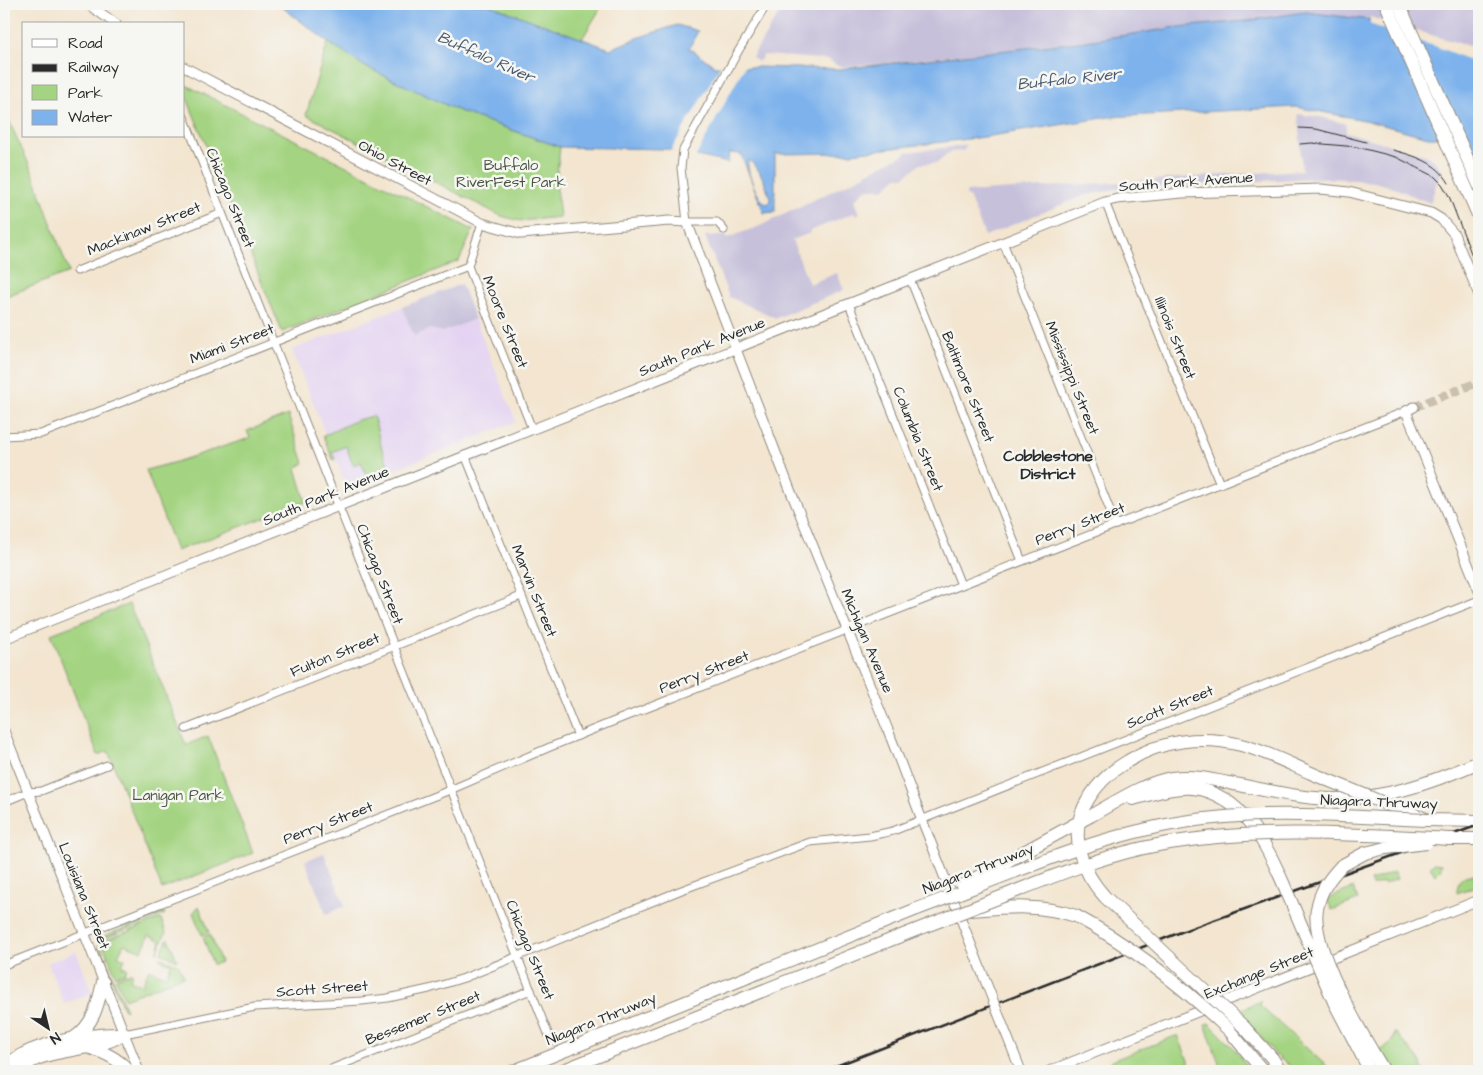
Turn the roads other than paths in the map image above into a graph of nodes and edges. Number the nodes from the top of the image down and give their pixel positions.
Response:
1 (88, 4) edge
2 (767, 4) edge
3 (1386, 4) edge
4 (1399, 4) edge
5 (113, 22) edge
6 (185, 68) edge
7 (185, 120) edge
8 (1479, 186) edge
9 (1105, 202) junction
10 (222, 213) junction
11 (1479, 217) edge
12 (687, 222) junction
13 (482, 224) junction
14 (724, 230) dead end
15 (1003, 242) junction
16 (468, 266) junction
17 (77, 271) dead end
18 (910, 279) junction
19 (1479, 295) edge
20 (849, 304) junction
21 (273, 343) junction
22 (736, 348) junction
23 (1410, 409) joint
24 (532, 429) junction
25 (4, 436) edge
26 (465, 455) junction
27 (1220, 484) junction
28 (338, 506) junction
29 (1116, 525) junction
30 (1022, 561) junction
31 (961, 585) junction
32 (1479, 591) edge
33 (521, 596) junction
34 (1479, 600) edge
35 (848, 631) junction
36 (4, 638) edge
37 (394, 647) junction
38 (186, 729) dead end
39 (4, 731) edge
40 (578, 736) junction
41 (1479, 762) edge
42 (107, 766) dead end
43 (450, 790) junction
44 (28, 792) junction
45 (4, 802) edge
46 (1090, 816) junction
47 (922, 820) junction
48 (1429, 820) junction
49 (1479, 821) edge
50 (1453, 838) junction
51 (1479, 839) edge
52 (1479, 900) edge
53 (917, 909) junction
54 (966, 911) junction
55 (83, 933) junction
56 (518, 957) junction
57 (4, 965) edge
58 (103, 982) junction
59 (531, 990) junction
60 (124, 1034) junction
61 (71, 1040) junction
62 (551, 1041) dead end
63 (87, 1047) junction
64 (1272, 1058) junction
65 (4, 1069) edge
66 (1261, 1070) edge
67 (17, 1071) edge
68 (129, 1071) edge
69 (139, 1071) edge
70 (326, 1071) edge
71 (514, 1071) edge
72 (561, 1071) edge
73 (1021, 1071) edge
74 (1049, 1071) edge
75 (1280, 1071) edge
76 (1289, 1071) edge
77 (1370, 1071) edge
78 (1384, 1071) edge

1 - 5 street
2 - 12 street
3 - 11 highway
4 - 8 highway
6 - 13 street, Ohio Street
7 - 10 street, Chicago Street
9 - 15 street, South Park Avenue
9 - 19 street, South Park Avenue
9 - 27 street, Illinois Street
10 - 17 street, Mackinaw Street
10 - 21 street, Chicago Street
12 - 13 street, Ohio Street
12 - 14 street, Ohio Street
12 - 22 street, Michigan Avenue
13 - 16 street, Moore Street
15 - 18 street, South Park Avenue
15 - 29 street, Mississippi Street
16 - 21 street, Miami Street
16 - 24 street, Moore Street
18 - 20 street, South Park Avenue
18 - 30 street, Baltimore Street
20 - 22 street, South Park Avenue
20 - 31 street, Columbia Street
21 - 25 street, Miami Street
21 - 28 street, Chicago Street
22 - 24 street, South Park Avenue
22 - 35 street, Michigan Avenue
23 - 27 street, Perry Street
23 - 32 street
24 - 26 street, South Park Avenue
26 - 28 street, South Park Avenue
26 - 33 street, Marvin Street
27 - 29 street, Perry Street
28 - 36 street, South Park Avenue
28 - 37 street, Chicago Street
29 - 30 street, Perry Street
30 - 31 street, Perry Street
31 - 35 street, Perry Street
33 - 37 street, Fulton Street
33 - 40 street, Marvin Street
34 - 47 street, Scott Street
35 - 40 street, Perry Street
35 - 47 street, Michigan Avenue
37 - 38 street, Fulton Street
37 - 43 street, Chicago Street
39 - 44 street, Louisiana Street
40 - 43 street, Perry Street
41 - 46 highway, bridge
42 - 44 street
43 - 55 street, Perry Street
43 - 56 street, Chicago Street
44 - 45 street
44 - 55 street, Louisiana Street
46 - 53 highway, bridge
46 - 77 highway, bridge
47 - 56 street, Scott Street
47 - 73 street, Michigan Avenue, bridge
48 - 49 highway, Niagara Thruway
48 - 53 highway, Niagara Thruway, bridge
48 - 64 highway, bridge
50 - 51 highway
50 - 54 highway, bridge
50 - 78 highway, bridge
52 - 74 street, Exchange Street
53 - 71 highway, Niagara Thruway
54 - 66 highway, bridge
54 - 72 highway, bridge
55 - 57 street, Perry Street
55 - 58 street, Louisiana Street
56 - 59 street, Chicago Street
56 - 60 street, Scott Street
58 - 60 street, Louisiana Street
58 - 61 highway
59 - 62 street, Chicago Street
59 - 70 street, Bessemer Street
60 - 61 highway
60 - 63 highway
60 - 69 street, Louisiana Street
61 - 65 highway
63 - 67 highway
63 - 68 highway
64 - 75 highway
64 - 76 highway

